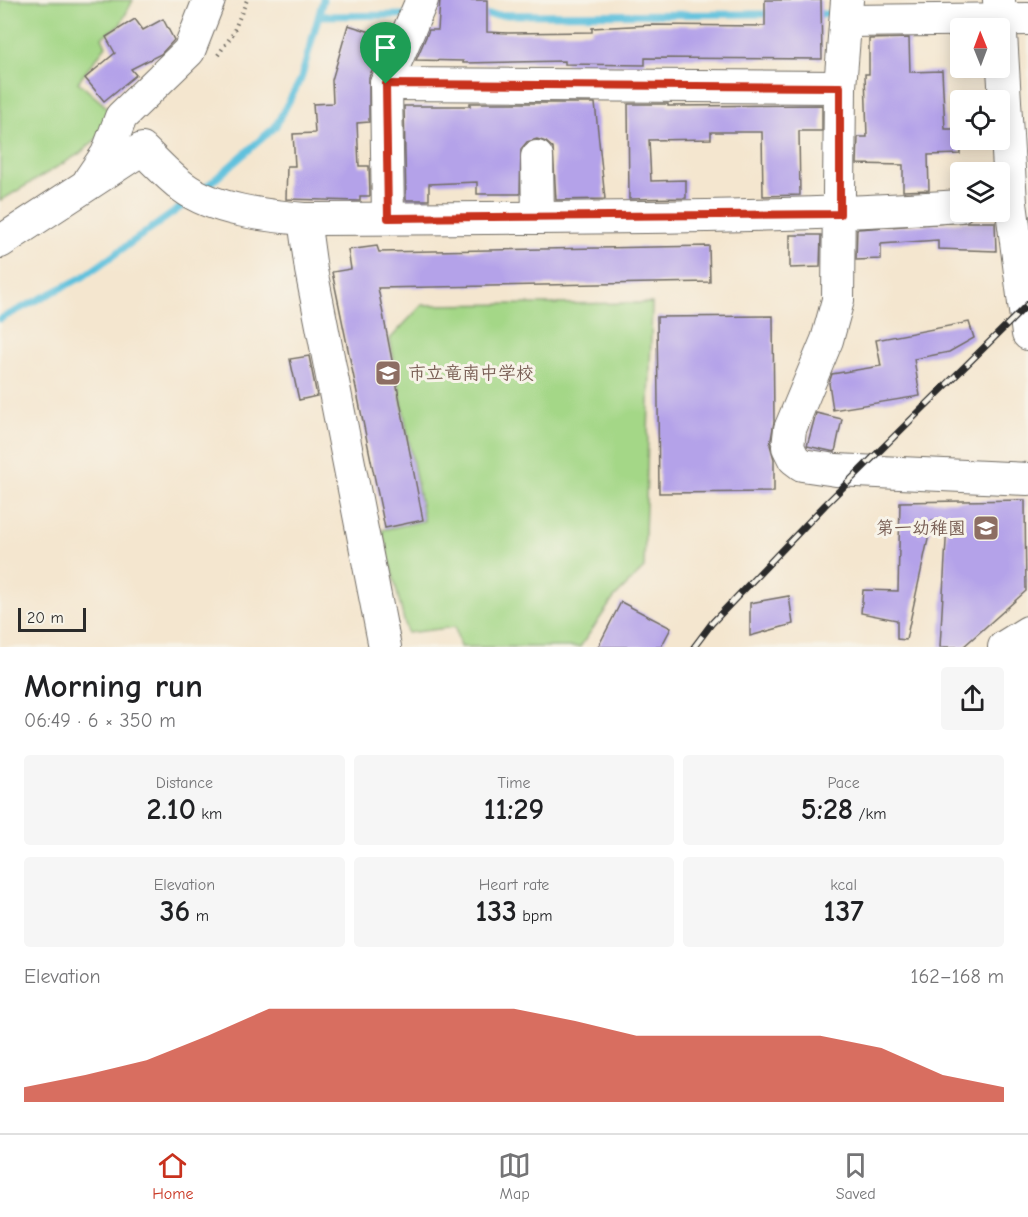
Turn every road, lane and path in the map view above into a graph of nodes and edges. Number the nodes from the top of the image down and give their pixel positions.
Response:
1 (209, 0) edge
2 (418, 10) edge
3 (846, 10) edge
4 (1009, 12) edge
5 (386, 84) junction
6 (840, 87) junction
7 (537, 157) dead end
8 (1006, 162) edge
9 (86, 184) junction
10 (950, 207) edge
11 (840, 214) junction
12 (292, 218) junction
13 (388, 218) junction
14 (538, 218) junction
15 (1008, 222) edge
16 (0, 242) edge
17 (1028, 334) edge
18 (1028, 478) edge
19 (1028, 632) edge
20 (385, 647) edge
21 (1004, 647) edge

1 - 9 street
2 - 5 street
3 - 4 street
3 - 6 street
4 - 8 street
5 - 6 street
5 - 13 street
6 - 11 street
7 - 14 street
9 - 12 street
9 - 16 street
10 - 11 street
11 - 14 street
11 - 18 street
12 - 13 street
12 - 20 street
13 - 14 street
15 - 17 street
19 - 21 street

